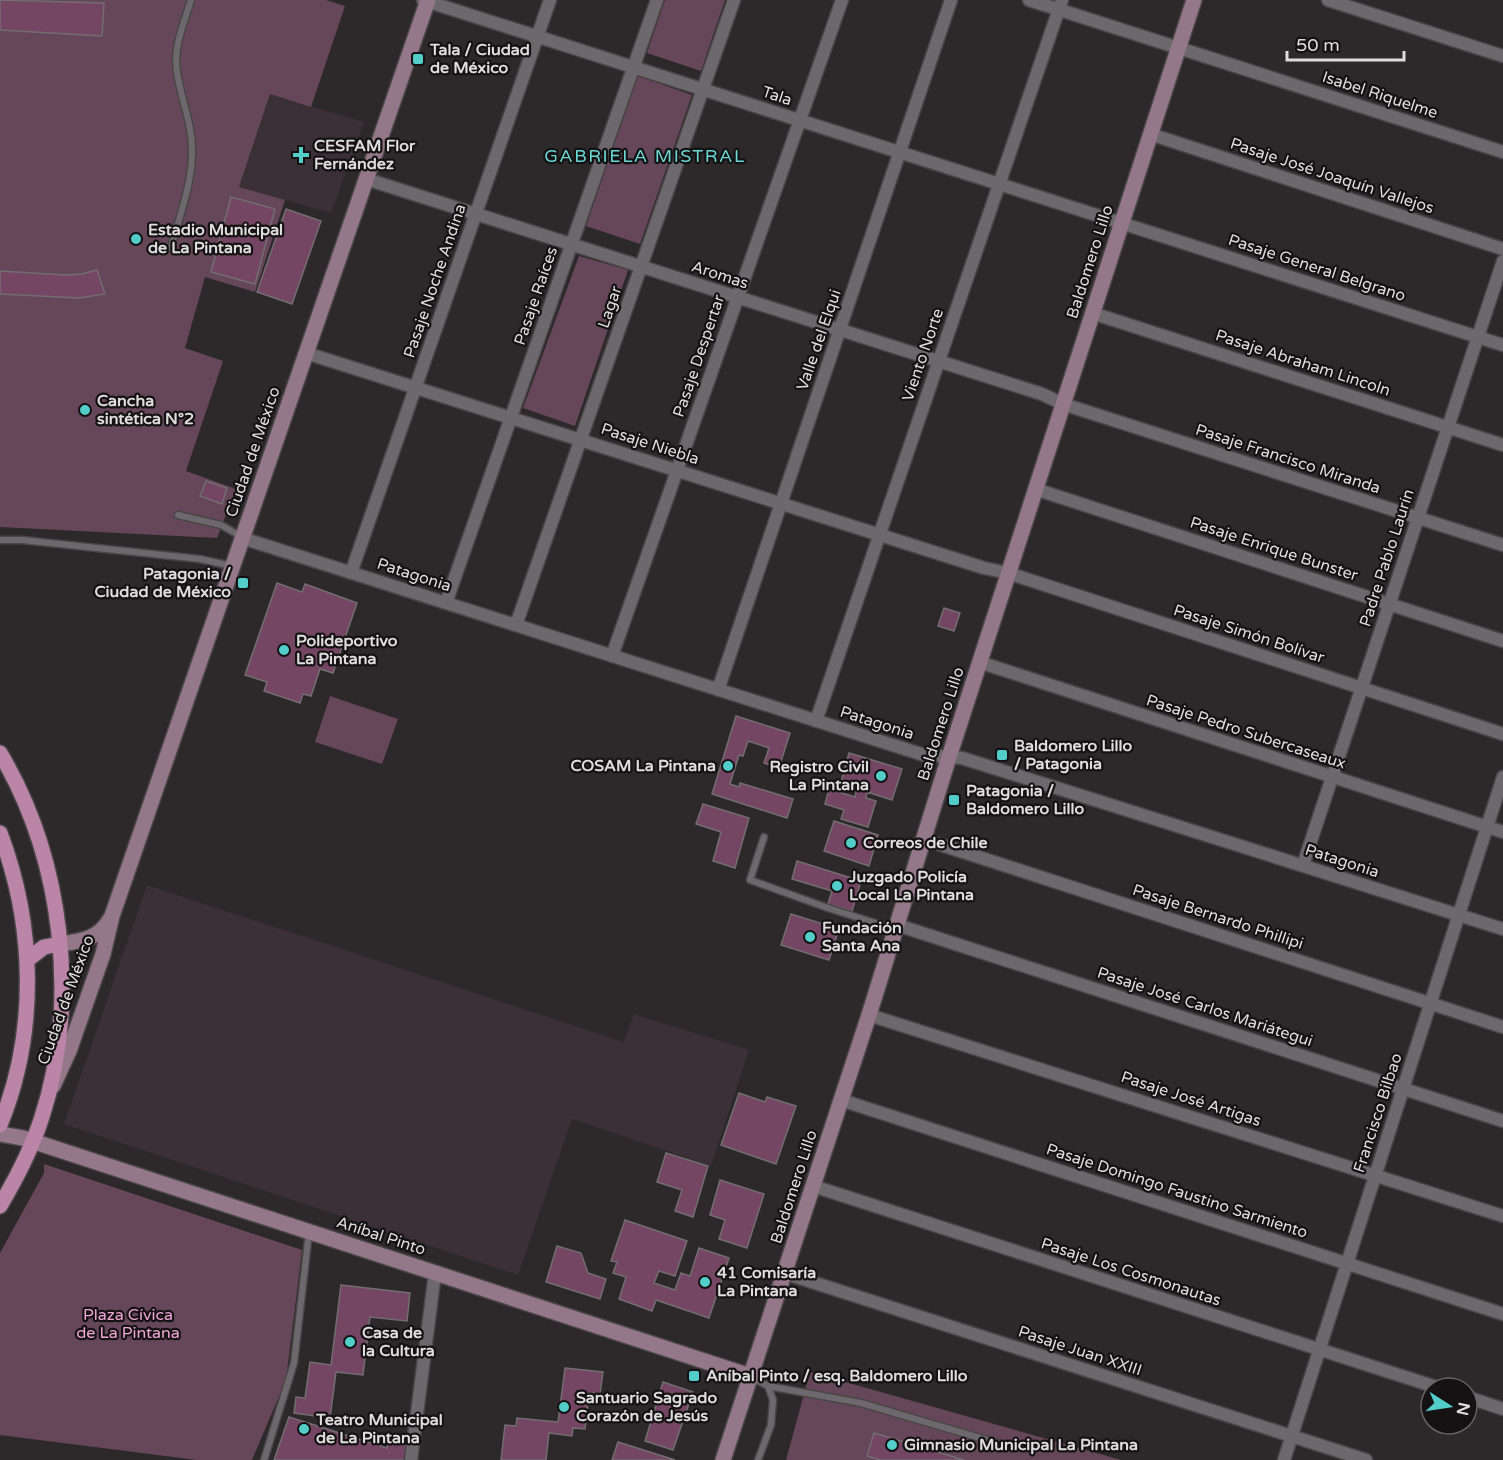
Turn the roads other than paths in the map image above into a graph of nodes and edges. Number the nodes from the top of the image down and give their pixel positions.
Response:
1 (191, 0) edge
2 (550, 0) edge
3 (657, 0) edge
4 (734, 0) edge
5 (842, 0) edge
6 (951, 0) edge
7 (1029, 0) edge
8 (1194, 0) edge
9 (1328, 0) edge
10 (426, 1) edge
11 (1060, 5) edge
12 (538, 36) junction
13 (1178, 48) junction
14 (1503, 56) edge
15 (634, 67) junction
16 (703, 89) junction
17 (800, 120) junction
18 (1150, 134) junction
19 (900, 152) junction
20 (1503, 152) edge
21 (366, 179) junction
22 (999, 184) junction
23 (476, 214) junction
24 (1121, 224) junction
25 (572, 245) junction
26 (171, 248) dead end
27 (1503, 249) edge
28 (1503, 261) edge
29 (641, 267) junction
30 (738, 298) junction
31 (1092, 313) junction
32 (840, 330) junction
33 (1478, 336) junction
34 (1503, 345) edge
35 (306, 353) junction
36 (939, 362) junction
37 (416, 387) junction
38 (1063, 404) junction
39 (511, 418) junction
40 (1448, 427) junction
41 (581, 440) junction
42 (1503, 445) edge
43 (677, 470) junction
44 (1035, 489) junction
45 (781, 503) junction
46 (178, 515) dead end
47 (1417, 518) junction
48 (880, 534) junction
49 (242, 538) junction
50 (0, 540) edge
51 (1503, 545) edge
52 (232, 567) junction
53 (984, 568) joint
54 (351, 573) junction
55 (1008, 573) junction
56 (446, 603) junction
57 (1389, 604) junction
58 (516, 625) junction
59 (1503, 641) edge
60 (612, 656) junction
61 (979, 662) junction
62 (1361, 688) junction
63 (718, 690) junction
64 (816, 721) junction
65 (1503, 734) edge
66 (0, 753) edge
67 (949, 757) junction
68 (1331, 776) junction
69 (1503, 777) edge
70 (1487, 827) junction
71 (1503, 832) edge
72 (0, 833) edge
73 (764, 837) dead end
74 (924, 839) junction
75 (1302, 865) junction
76 (1459, 915) junction
77 (112, 916) junction
78 (897, 927) junction
79 (1503, 929) edge
80 (60, 944) junction
81 (27, 960) junction
82 (1430, 1003) junction
83 (869, 1015) junction
84 (1503, 1027) edge
85 (1403, 1089) junction
86 (48, 1094) junction
87 (841, 1100) junction
88 (1503, 1121) edge
89 (0, 1125) edge
90 (0, 1134) edge
91 (33, 1141) junction
92 (1375, 1175) junction
93 (813, 1186) junction
94 (0, 1206) edge
95 (1503, 1216) edge
96 (309, 1232) junction
97 (1347, 1264) junction
98 (435, 1273) junction
99 (784, 1273) junction
100 (1503, 1314) edge
101 (1319, 1350) junction
102 (750, 1376) junction
103 (1419, 1382) edge
104 (768, 1386) junction
105 (1479, 1401) edge
106 (1503, 1409) edge
107 (1291, 1436) junction
108 (1004, 1445) dead end
109 (264, 1460) edge
110 (411, 1460) edge
111 (723, 1460) edge
112 (758, 1460) edge
113 (1284, 1460) edge
114 (1366, 1460) edge

1 - 26 lane
2 - 12 street, Pasaje Noche Andina
3 - 15 street, Pasaje Raíces
4 - 16 street, Lagar
5 - 17 street, Pasaje Despertar
6 - 19 street, Valle del Elqui
7 - 11 street, Isabel Riquelme
8 - 13 street, Baldomero Lillo
9 - 14 street
10 - 12 street, Tala
10 - 21 street, Ciudad de México
11 - 13 street, Isabel Riquelme
11 - 22 street, Viento Norte
12 - 15 street, Tala
12 - 23 street, Pasaje Noche Andina
13 - 18 street, Baldomero Lillo
13 - 20 street, Isabel Riquelme
15 - 16 street, Tala
15 - 25 street, Pasaje Raíces
16 - 17 street, Tala
16 - 29 street, Lagar
17 - 19 street, Tala
17 - 30 street, Pasaje Despertar
18 - 24 street, Baldomero Lillo
18 - 27 street, Pasaje José Joaquín Vallejos
19 - 22 street, Tala
19 - 32 street, Valle del Elqui
21 - 23 street, Aromas
21 - 35 street, Ciudad de México
22 - 24 street, Tala
22 - 36 street, Viento Norte
23 - 25 street, Aromas
23 - 37 street, Pasaje Noche Andina
24 - 31 street, Baldomero Lillo
24 - 33 street, Pasaje General Belgrano
25 - 29 street, Aromas
25 - 39 street, Pasaje Raíces
28 - 33 street, Padre Pablo Laurín
29 - 30 street, Aromas
29 - 41 street, Lagar
30 - 32 street, Aromas
30 - 43 street, Pasaje Despertar
31 - 38 street, Baldomero Lillo
31 - 40 street, Pasaje Abraham Lincoln
32 - 36 street, Aromas
32 - 45 street, Valle del Elqui
33 - 34 street, Pasaje General Belgrano
33 - 40 street, Padre Pablo Laurín
35 - 37 street, Pasaje Niebla
35 - 49 street, Ciudad de México
36 - 38 street, Aromas
36 - 48 street, Viento Norte
37 - 39 street, Pasaje Niebla
37 - 54 street, Pasaje Noche Andina
38 - 44 street, Baldomero Lillo
38 - 47 street, Pasaje Francisco Miranda
39 - 41 street, Pasaje Niebla
39 - 56 street, Pasaje Raíces
40 - 42 street, Pasaje Abraham Lincoln
40 - 47 street, Padre Pablo Laurín
41 - 43 street, Pasaje Niebla
41 - 58 street, Lagar
43 - 45 street, Pasaje Niebla
43 - 60 street, Pasaje Despertar
44 - 55 street, Baldomero Lillo
44 - 57 street, Pasaje Enrique Bunster
45 - 48 street, Pasaje Niebla
45 - 63 street, Valle del Elqui
46 - 49 lane
47 - 51 street, Pasaje Francisco Miranda
47 - 57 street, Padre Pablo Laurín
48 - 53 street, Pasaje Niebla
48 - 64 street, Viento Norte
49 - 52 street, Ciudad de México
49 - 54 street, Patagonia
50 - 52 lane
52 - 77 street, Ciudad de México
53 - 55 street, Pasaje Simón Bolívar
54 - 56 street, Patagonia
55 - 61 street, Baldomero Lillo
55 - 62 street, Pasaje Simón Bolívar
56 - 58 street, Patagonia
57 - 59 street, Pasaje Enrique Bunster
57 - 62 street, Padre Pablo Laurín
58 - 60 street, Patagonia
60 - 63 street, Patagonia
61 - 67 street, Baldomero Lillo
61 - 68 street, Pasaje Pedro Subercaseaux
62 - 65 street, Pasaje Simón Bolívar
62 - 68 street, Padre Pablo Laurín
63 - 64 street, Patagonia
64 - 67 street, Patagonia
66 - 80 main road
67 - 74 street, Baldomero Lillo
67 - 75 street, Patagonia
68 - 70 street, Pasaje Pedro Subercaseaux
68 - 75 street, Padre Pablo Laurín
69 - 70 street, Francisco Bilbao
70 - 71 street, Pasaje Pedro Subercaseaux
70 - 76 street, Francisco Bilbao
72 - 81 main road
73 - 78 lane
74 - 78 street, Baldomero Lillo
74 - 82 street, Pasaje Bernardo Phillipi
75 - 76 street, Patagonia
76 - 79 street, Patagonia
76 - 82 street, Francisco Bilbao
77 - 80 street, Ciudad de México
77 - 86 street, Ciudad de México
78 - 83 street, Baldomero Lillo
78 - 85 street, Pasaje José Carlos Mariátegui
80 - 81 main road
80 - 86 main road
81 - 89 main road
82 - 84 street, Pasaje Bernardo Phillipi
82 - 85 street, Francisco Bilbao
83 - 87 street, Baldomero Lillo
83 - 92 street, Pasaje José Artigas
85 - 88 street, Pasaje José Carlos Mariátegui
85 - 92 street, Francisco Bilbao
86 - 91 main road
87 - 93 street, Baldomero Lillo
87 - 97 street, Pasaje Domingo Faustino Sarmiento
90 - 91 street, Aníbal Pinto
91 - 94 main road
91 - 96 street, Aníbal Pinto
92 - 95 street, Pasaje José Artigas
92 - 97 street, Francisco Bilbao
93 - 99 street, Baldomero Lillo
93 - 101 street, Pasaje Los Cosmonautas
96 - 98 street, Aníbal Pinto
96 - 109 lane
97 - 100 street, Pasaje Domingo Faustino Sarmiento
97 - 101 street, Francisco Bilbao
98 - 102 street, Aníbal Pinto
98 - 110 street
99 - 102 street, Baldomero Lillo
99 - 107 street, Pasaje Juan XXIII
101 - 103 street, Pasaje Los Cosmonautas
101 - 107 street, Francisco Bilbao
102 - 104 lane
102 - 111 street, Baldomero Lillo
104 - 108 lane
104 - 112 lane
105 - 106 street
107 - 113 street, Francisco Bilbao
107 - 114 street, Pasaje Juan XXIII

